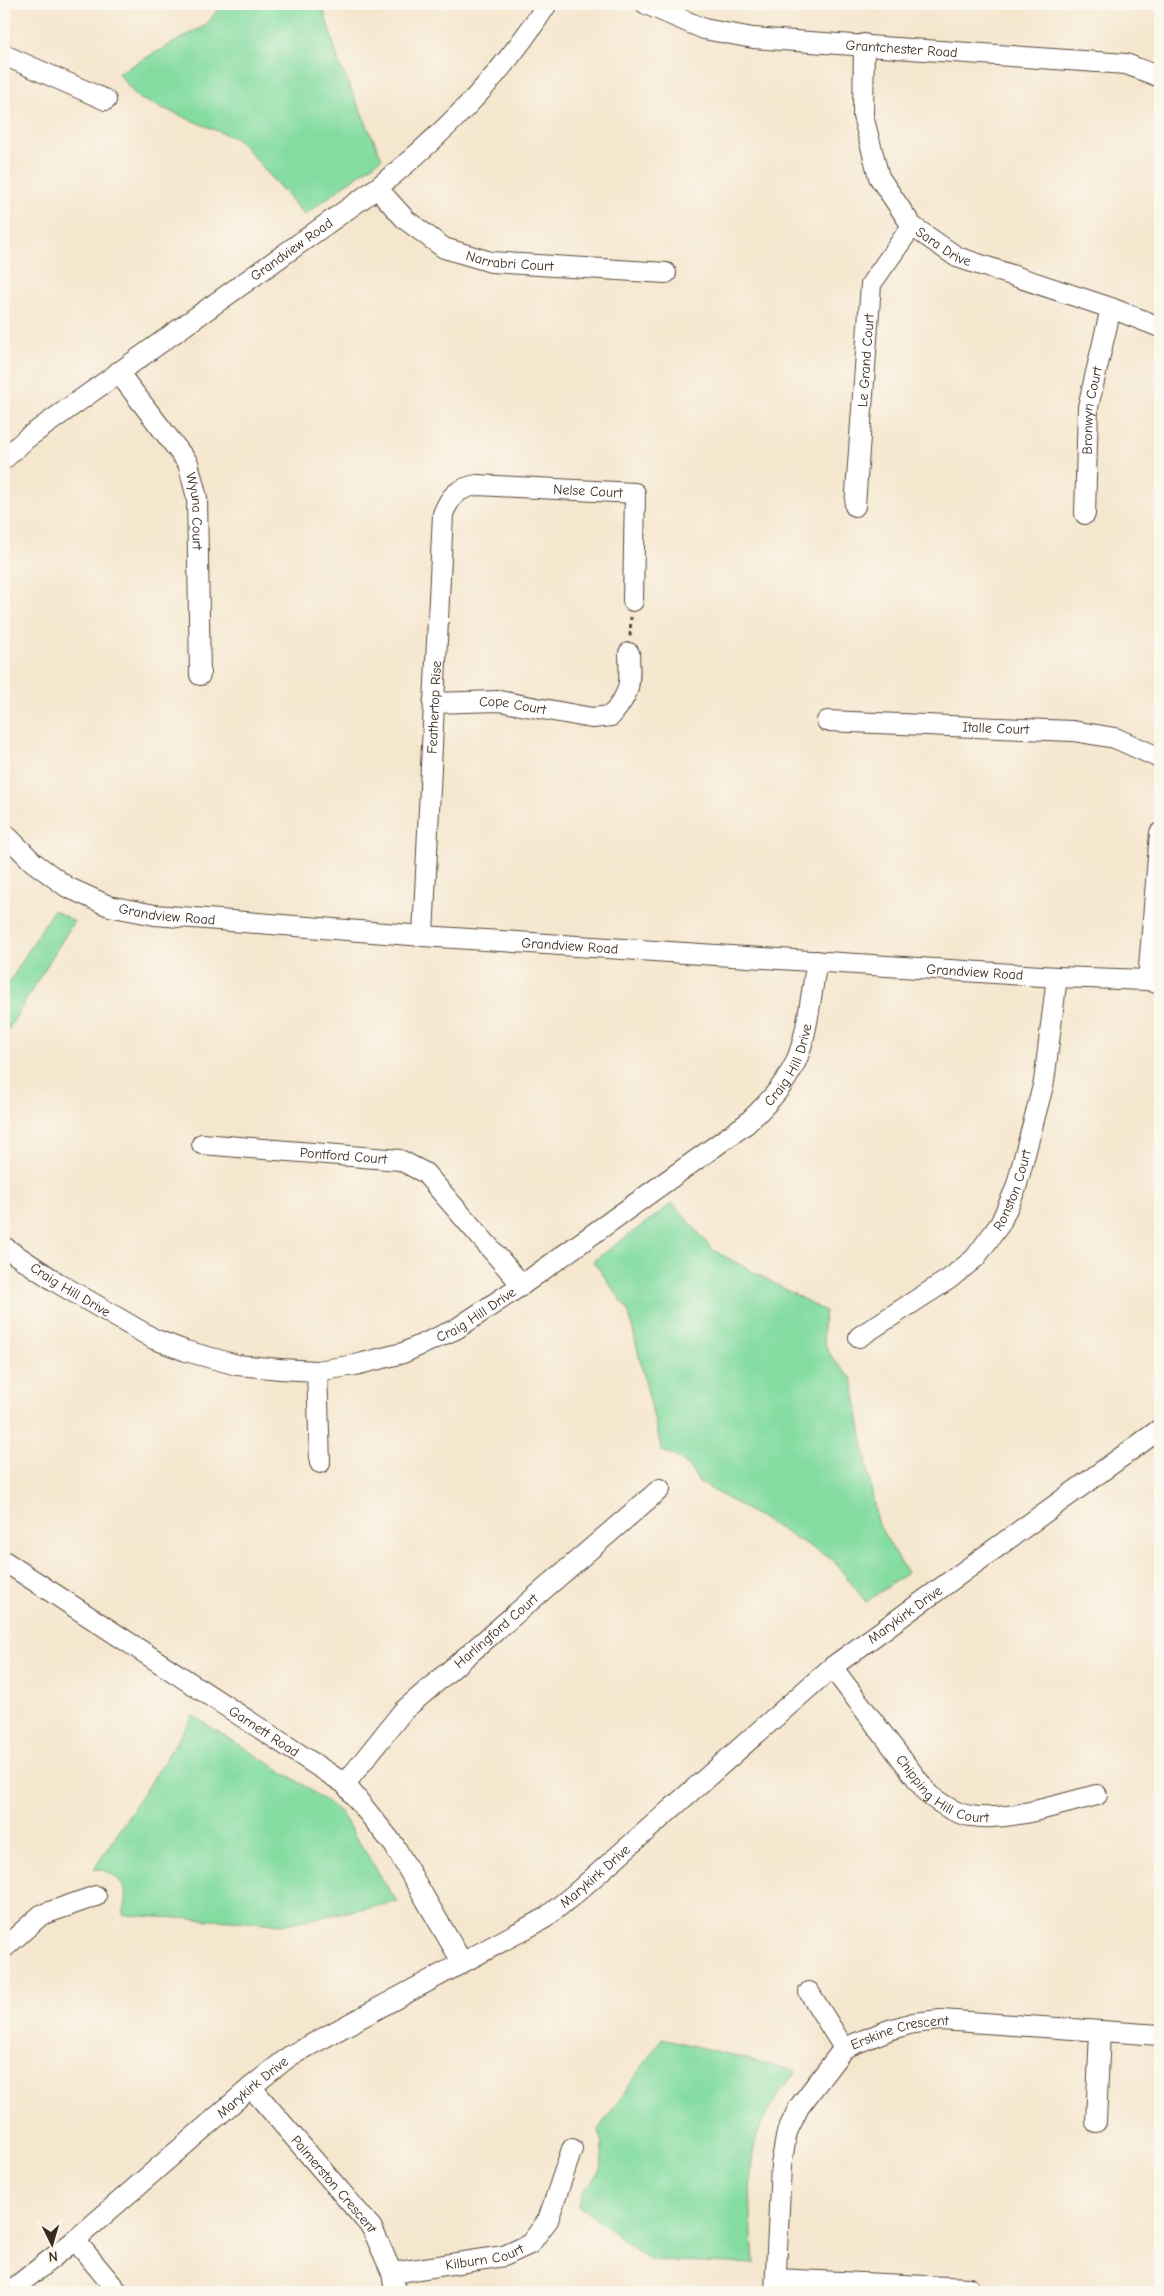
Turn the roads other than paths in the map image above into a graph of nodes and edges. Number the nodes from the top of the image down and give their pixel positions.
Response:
1 (547, 4) edge
2 (646, 4) edge
3 (864, 44) junction
4 (4, 55) edge
5 (1160, 77) edge
6 (106, 100) dead end
7 (376, 188) junction
8 (912, 226) junction
9 (666, 273) dead end
10 (1110, 308) junction
11 (1160, 327) edge
12 (118, 372) junction
13 (4, 459) edge
14 (464, 487) joint
15 (855, 506) dead end
16 (1085, 514) dead end
17 (632, 601) road end
18 (629, 653) road end
19 (200, 676) dead end
20 (433, 703) junction
21 (827, 721) dead end
22 (1160, 758) edge
23 (4, 833) edge
24 (1160, 834) edge
25 (423, 936) junction
26 (817, 961) junction
27 (1057, 977) junction
28 (1154, 982) edge
29 (202, 1144) dead end
30 (4, 1247) edge
31 (522, 1285) junction
32 (859, 1337) dead end
33 (317, 1371) junction
34 (1160, 1429) edge
35 (320, 1463) dead end
36 (660, 1489) dead end
37 (4, 1561) edge
38 (832, 1667) junction
39 (345, 1784) junction
40 (1097, 1795) dead end
41 (96, 1896) dead end
42 (4, 1948) edge
43 (462, 1962) junction
44 (809, 1992) dead end
45 (1100, 2031) junction
46 (1160, 2034) edge
47 (844, 2048) junction
48 (251, 2087) junction
49 (1096, 2122) dead end
50 (572, 2149) dead end
51 (75, 2240) junction
52 (393, 2283) edge
53 (775, 2285) edge
54 (969, 2288) dead end
55 (9, 2292) edge
56 (118, 2292) edge

1 - 7 street, Grandview Road
2 - 3 street, Grantchester Road
3 - 5 street, Grantchester Road
3 - 8 street, Sara Drive
4 - 6 street
7 - 9 street, Narrabri Court
7 - 12 street, Grandview Road
8 - 10 street, Sara Drive
8 - 15 street, Le Grand Court
10 - 11 street, Sara Drive
10 - 16 street, Bronwyn Court
12 - 13 street, Grandview Road
12 - 19 street, Wyuna Court
14 - 17 street, Nelse Court
14 - 20 street, Feathertop Rise
18 - 20 street, Cope Court
20 - 25 street, Feathertop Rise
21 - 22 street, Italle Court
23 - 25 street, Grandview Road
24 - 28 street
25 - 26 street, Grandview Road
26 - 27 street, Grandview Road
26 - 31 street, Craig Hill Drive
27 - 28 street, Grandview Road
27 - 32 street, Ronston Court
29 - 31 street, Pontford Court
30 - 33 street, Craig Hill Drive
31 - 33 street, Craig Hill Drive
33 - 35 street
34 - 38 street, Marykirk Drive
36 - 39 street, Harlingford Court
37 - 39 street, Garnett Road
38 - 40 street, Chipping Hill Court
38 - 43 street, Marykirk Drive
39 - 43 street, Garnett Road
41 - 42 street
43 - 48 street, Marykirk Drive
44 - 47 street
45 - 46 street, Erskine Crescent
45 - 47 street, Erskine Crescent
45 - 49 street
47 - 53 street, Erskine Crescent
48 - 51 street, Marykirk Drive
48 - 52 street, Palmerston Crescent
50 - 52 street, Kilburn Court
51 - 55 street, Marykirk Drive
51 - 56 street
53 - 54 street

